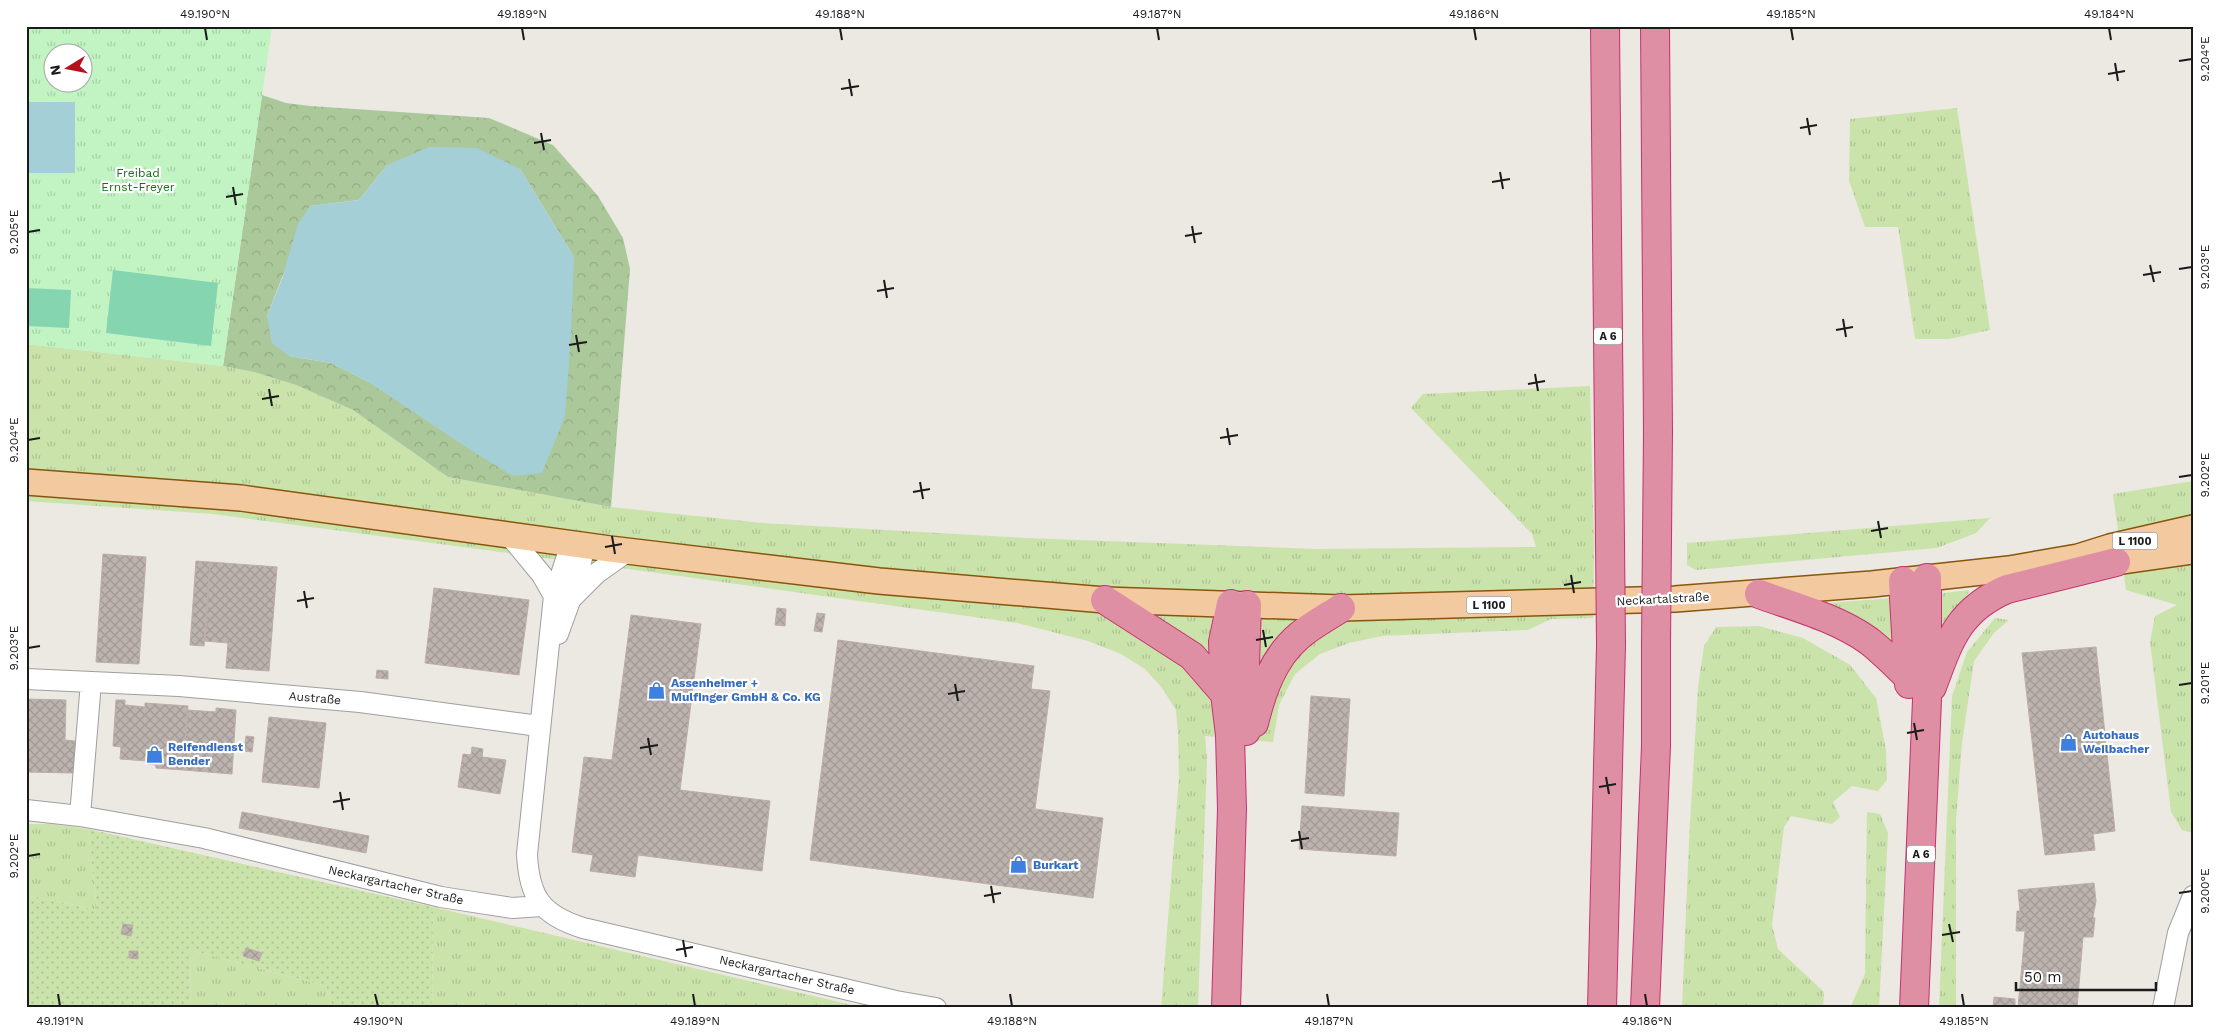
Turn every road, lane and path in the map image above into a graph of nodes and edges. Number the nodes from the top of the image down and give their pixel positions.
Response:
1 (1605, 26) edge
2 (1655, 26) edge
3 (26, 482) edge
4 (2193, 528) edge
5 (509, 535) junction
6 (578, 544) junction
7 (628, 551) junction
8 (2193, 551) edge
9 (2078, 557) junction
10 (2116, 562) junction
11 (1916, 580) junction
12 (1759, 594) junction
13 (562, 598) junction
14 (1105, 600) junction
15 (1239, 605) junction
16 (1341, 608) junction
17 (1908, 678) junction
18 (26, 679) edge
19 (91, 682) junction
20 (1225, 694) junction
21 (1927, 700) junction
22 (539, 726) junction
23 (1248, 749) junction
24 (26, 810) edge
25 (80, 816) junction
26 (2193, 896) edge
27 (542, 906) junction
28 (936, 1008) edge
29 (1226, 1008) edge
30 (1238, 1008) edge
31 (1602, 1008) edge
32 (1645, 1008) edge
33 (1902, 1008) edge
34 (1914, 1008) edge
35 (2163, 1008) edge

1 - 31 highway, A 6, bridge
2 - 32 highway, bridge
3 - 5 main road, L 1100
4 - 9 main road, Neckartalstraße / L 1100
5 - 6 main road, L 1100
5 - 13 street
6 - 7 main road, L 1100
6 - 13 street
7 - 13 street
7 - 14 main road, L 1100
8 - 10 main road, Neckartalstraße / L 1100
9 - 10 main road, Neckartalstraße / L 1100
9 - 11 main road, Neckartalstraße / L 1100
10 - 21 highway, A 6
11 - 12 main road, Neckartalstraße / L 1100
11 - 17 highway
11 - 21 highway
12 - 16 main road, Neckartalstraße / L 1100
12 - 17 highway
13 - 22 street
14 - 15 main road, L 1100
14 - 20 highway
15 - 16 main road, Neckartalstraße / L 1100
15 - 20 highway
15 - 23 highway
16 - 23 highway
17 - 33 highway
18 - 19 street, Austraße
19 - 22 street, Austraße
19 - 25 street
20 - 29 highway
21 - 34 highway, A 6
22 - 27 street
23 - 30 highway
24 - 25 street, Neckargartacher Straße
25 - 27 street, Neckargartacher Straße
26 - 35 street
27 - 28 street, Neckargartacher Straße

